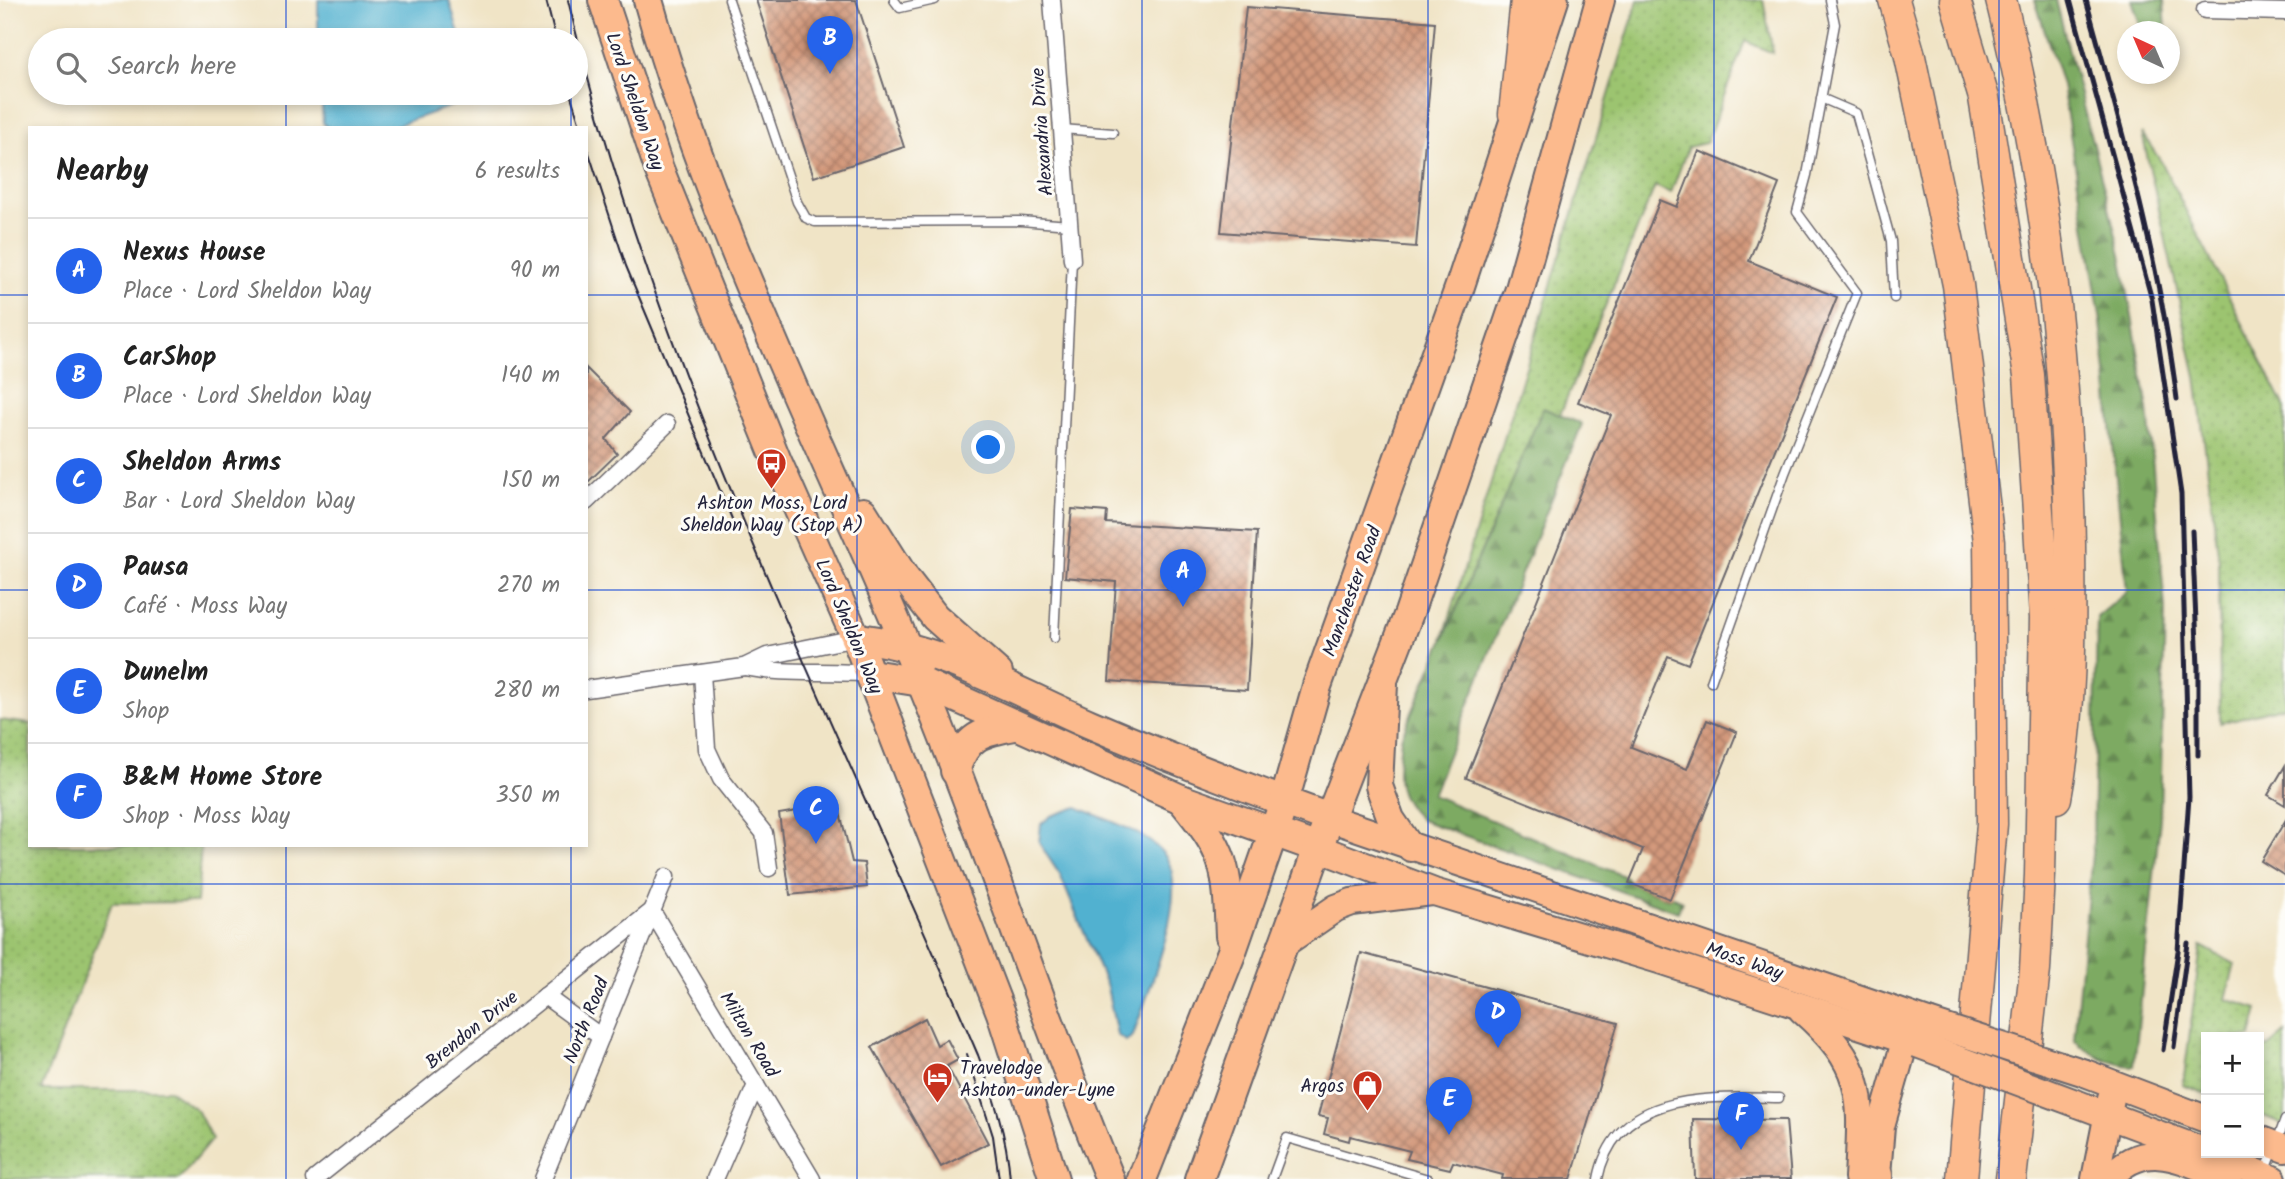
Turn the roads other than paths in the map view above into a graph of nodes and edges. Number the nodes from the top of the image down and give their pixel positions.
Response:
1 (603, 0) edge
2 (648, 0) edge
3 (729, 0) edge
4 (894, 0) edge
5 (935, 0) edge
6 (1052, 0) edge
7 (1600, 0) edge
8 (1830, 0) edge
9 (1894, 0) edge
10 (1955, 0) edge
11 (2001, 0) edge
12 (1547, 1) edge
13 (2205, 10) dead end
14 (2285, 12) edge
15 (1821, 98) junction
16 (1514, 114) joint
17 (1062, 129) junction
18 (1113, 134) dead end
19 (1069, 225) junction
20 (1072, 260) joint
21 (1894, 298) dead end
22 (667, 424) dead end
23 (816, 436) junction
24 (588, 500) edge
25 (856, 638) junction
26 (1055, 638) dead end
27 (895, 644) junction
28 (744, 667) junction
29 (702, 674) junction
30 (871, 674) junction
31 (921, 682) junction
32 (1711, 682) dead end
33 (1384, 683) junction
34 (588, 689) edge
35 (1016, 690) junction
36 (1015, 726) junction
37 (955, 771) junction
38 (1181, 799) junction
39 (1284, 802) junction
40 (1329, 818) junction
41 (1273, 831) junction
42 (1318, 848) junction
43 (1411, 848) junction
44 (769, 868) dead end
45 (2040, 875) junction
46 (666, 877) dead end
47 (1434, 892) junction
48 (652, 911) junction
49 (1282, 944) junction
50 (1231, 954) junction
51 (545, 996) junction
52 (1794, 1003) junction
53 (1915, 1030) junction
54 (601, 1037) junction
55 (2115, 1083) junction
56 (756, 1085) junction
57 (1779, 1098) dead end
58 (2108, 1115) junction
59 (2201, 1116) edge
60 (2285, 1120) edge
61 (2273, 1145) edge
62 (2201, 1150) edge
63 (2222, 1158) edge
64 (2269, 1177) edge
65 (1868, 1178) edge
66 (315, 1179) edge
67 (543, 1179) edge
68 (715, 1179) edge
69 (811, 1179) edge
70 (1054, 1179) edge
71 (1110, 1179) edge
72 (1142, 1179) edge
73 (1199, 1179) edge
74 (1272, 1179) edge
75 (1428, 1179) edge
76 (1598, 1179) edge
77 (1962, 1179) edge
78 (2011, 1179) edge
79 (2095, 1179) edge
80 (2109, 1179) edge
81 (2229, 1179) edge

1 - 25 highway, Lord Sheldon Way
2 - 23 highway, Lord Sheldon Way
3 - 19 lane
4 - 5 lane
6 - 17 street, Alexandria Drive
7 - 33 highway
8 - 15 lane
9 - 77 highway
10 - 45 highway
11 - 45 highway
12 - 16 highway
13 - 14 street
15 - 21 lane
15 - 32 lane
16 - 39 highway, Manchester Road
17 - 18 lane
17 - 19 street, Alexandria Drive
19 - 20 street, Alexandria Drive
20 - 26 lane
22 - 24 street
23 - 27 highway, Lord Sheldon Way
23 - 35 highway
25 - 27 highway
25 - 28 street
25 - 30 highway, Lord Sheldon Way
27 - 30 highway
27 - 31 highway, Lord Sheldon Way
27 - 35 highway
28 - 29 street
28 - 30 street
29 - 34 street
29 - 44 street
30 - 31 highway
30 - 70 highway, Lord Sheldon Way
31 - 36 highway
31 - 37 highway, Lord Sheldon Way
33 - 40 highway
33 - 43 main road
35 - 39 highway
36 - 37 highway
36 - 38 highway
37 - 71 highway, Lord Sheldon Way
38 - 41 highway
38 - 50 highway
39 - 40 highway, Moss Way
39 - 41 highway, Manchester Road
40 - 42 highway
40 - 43 main road, Moss Way
41 - 42 highway
41 - 50 highway, Manchester Road
42 - 47 main road, Moss Way
42 - 49 highway
43 - 53 main road, Moss Way
45 - 78 highway
46 - 48 street, North Road
47 - 49 main road
47 - 52 main road, Moss Way
48 - 51 street, Brendon Drive
48 - 54 street, North Road
48 - 56 street, Milton Road
49 - 73 highway
50 - 72 highway, Manchester Road
51 - 54 street
51 - 66 street, Brendon Drive
52 - 53 main road, Moss Way
52 - 65 main road
53 - 55 main road, Moss Way, bridge
53 - 58 main road, Moss Way, bridge
53 - 65 main road
54 - 67 street, North Road
55 - 58 main road
55 - 59 main road, Moss Way
56 - 68 street
56 - 69 street, Milton Road
57 - 76 lane
58 - 62 main road, Moss Way
58 - 79 main road
60 - 61 lane
61 - 64 lane
63 - 64 main road, Moss Way
74 - 75 lane
80 - 81 main road

